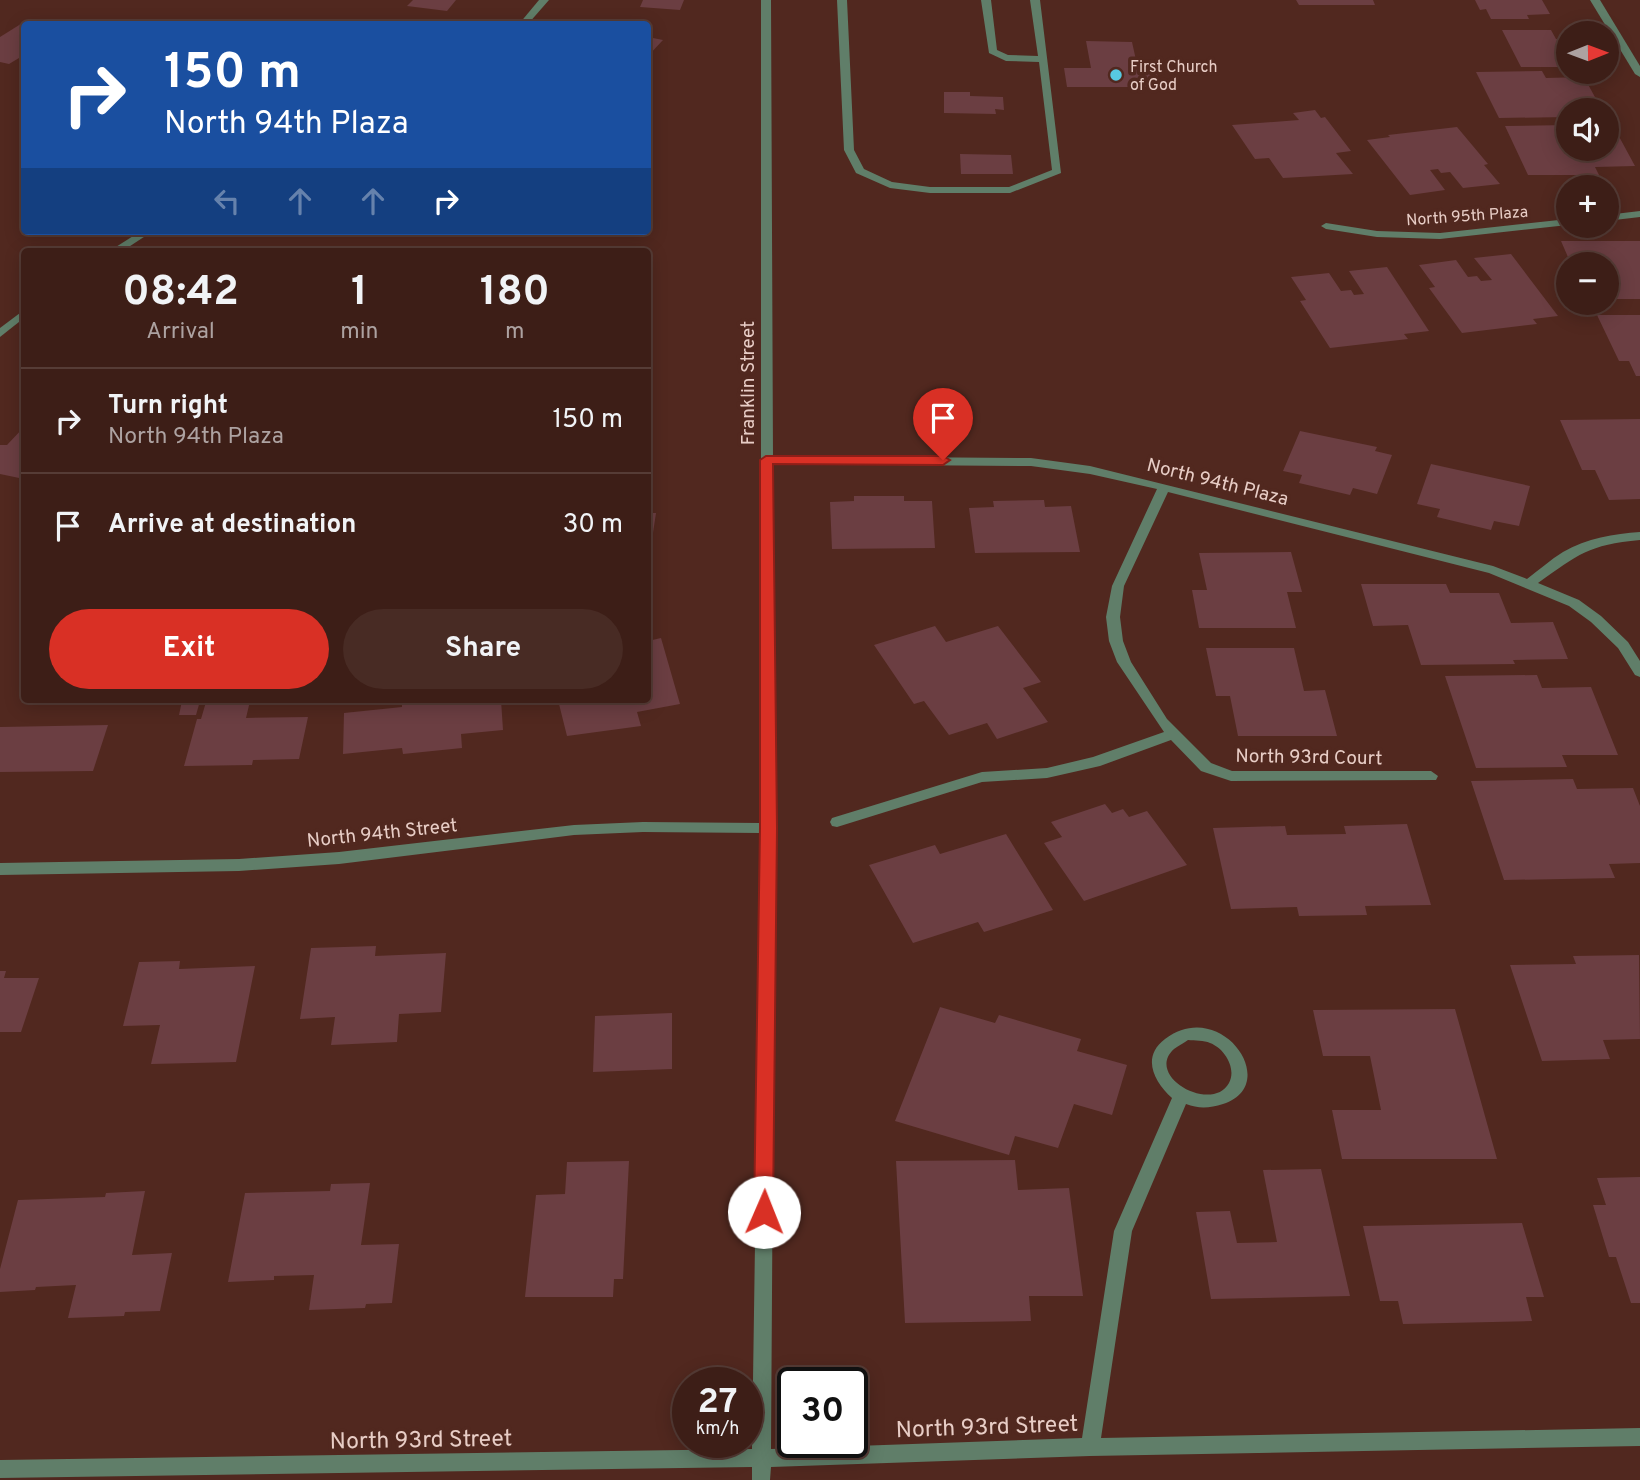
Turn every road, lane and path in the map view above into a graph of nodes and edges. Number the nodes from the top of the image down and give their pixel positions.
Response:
1 (544, 0) edge
2 (766, 0) edge
3 (842, 0) edge
4 (986, 0) edge
5 (1035, 0) edge
6 (1595, 0) edge
7 (526, 21) edge
8 (1043, 58) junction
9 (1640, 74) edge
10 (1640, 214) edge
11 (1619, 216) edge
12 (1556, 223) edge
13 (1326, 226) dead end
14 (141, 235) edge
15 (120, 248) edge
16 (21, 316) edge
17 (0, 334) edge
18 (766, 460) junction
19 (1164, 486) junction
20 (1640, 537) edge
21 (1528, 584) junction
22 (1640, 672) edge
23 (1173, 734) junction
24 (1431, 776) dead end
25 (837, 822) dead end
26 (768, 828) junction
27 (0, 869) edge
28 (1181, 1096) junction
29 (761, 1367) edge
30 (1640, 1437) edge
31 (1090, 1447) junction
32 (760, 1458) joint
33 (763, 1458) edge
34 (0, 1469) edge
35 (761, 1480) edge

1 - 7 street
2 - 18 street, Franklin Street
3 - 8 street
4 - 8 street
5 - 8 street
6 - 9 street
10 - 11 street
12 - 13 street, North 95th Plaza
14 - 15 street
16 - 17 street
18 - 19 street, North 94th Plaza
18 - 26 street, Franklin Street
19 - 21 street, North 94th Plaza
19 - 23 street, North 93rd Court
20 - 21 street
21 - 22 street, North 94th Plaza
23 - 24 street, North 93rd Court
23 - 25 street
26 - 27 street, North 94th Street
26 - 29 street, Franklin Street
28 - 28 street
28 - 31 street
30 - 31 street, North 93rd Street
31 - 33 street, North 93rd Street
32 - 34 street, North 93rd Street
32 - 35 street, Franklin Street

